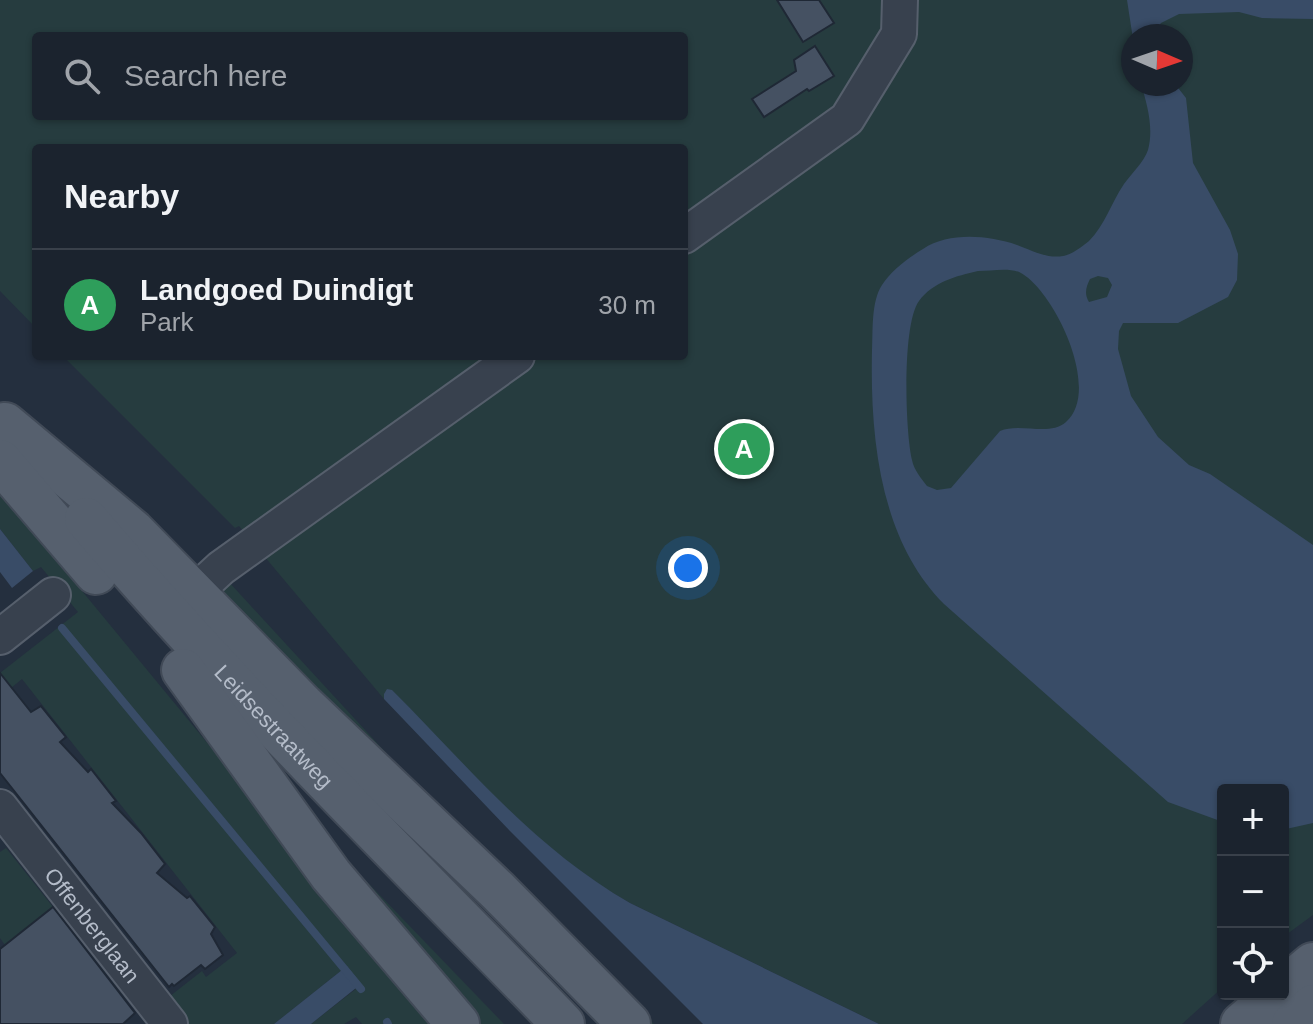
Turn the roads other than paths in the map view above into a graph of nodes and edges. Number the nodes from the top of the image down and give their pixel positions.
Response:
1 (900, 0) edge
2 (688, 233) edge
3 (511, 360) edge
4 (2, 434) edge
5 (195, 592) junction
6 (53, 595) dead end
7 (0, 637) edge
8 (183, 670) junction
9 (5, 824) edge
10 (1313, 964) edge
11 (1289, 984) edge
12 (1270, 1000) edge
13 (1313, 1006) edge
14 (536, 1016) edge
15 (170, 1024) edge
16 (458, 1024) edge
17 (629, 1024) edge
18 (1242, 1024) edge
19 (1293, 1024) edge

1 - 2 street
3 - 5 street
4 - 5 main road
4 - 8 main road, Leidsestraatweg
4 - 14 main road, Leidsestraatweg
5 - 17 main road
6 - 7 street
8 - 14 main road, Leidsestraatweg
8 - 16 main road
9 - 15 street, Offenberglaan
10 - 11 main road
12 - 18 main road
13 - 19 main road

